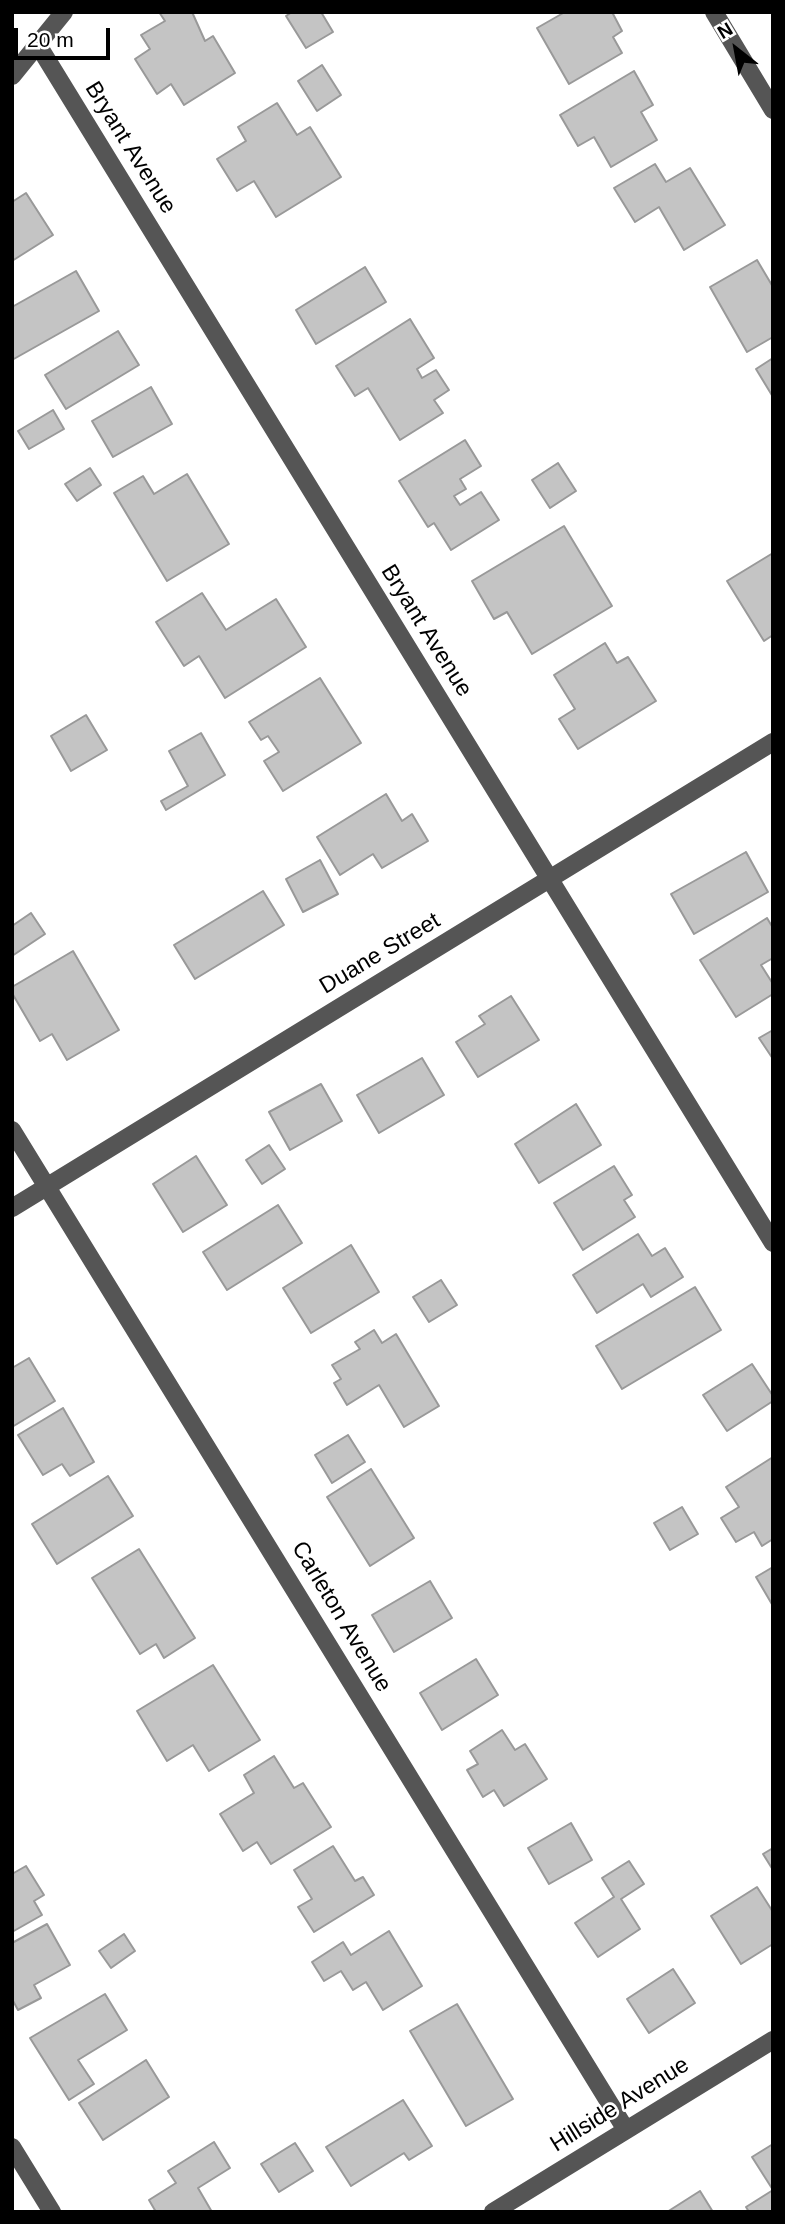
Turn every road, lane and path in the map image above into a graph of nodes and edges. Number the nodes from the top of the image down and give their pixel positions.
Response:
1 (64, 12) edge
2 (714, 12) edge
3 (38, 45) junction
4 (12, 76) edge
5 (773, 110) edge
6 (773, 742) edge
7 (550, 879) junction
8 (12, 1130) edge
9 (48, 1186) junction
10 (12, 1208) edge
11 (773, 1243) edge
12 (773, 2040) edge
13 (626, 2130) junction
14 (12, 2147) edge
15 (52, 2212) edge
16 (493, 2212) edge

1 - 3 street
2 - 5 street
3 - 4 street
3 - 7 street, Bryant Avenue
6 - 7 street, Duane Street
7 - 9 street, Duane Street
7 - 11 street, Bryant Avenue
8 - 9 street, Carleton Avenue
9 - 10 street, Duane Street
9 - 13 street, Carleton Avenue
12 - 13 street, Hillside Avenue
13 - 16 street, Hillside Avenue
14 - 15 street

